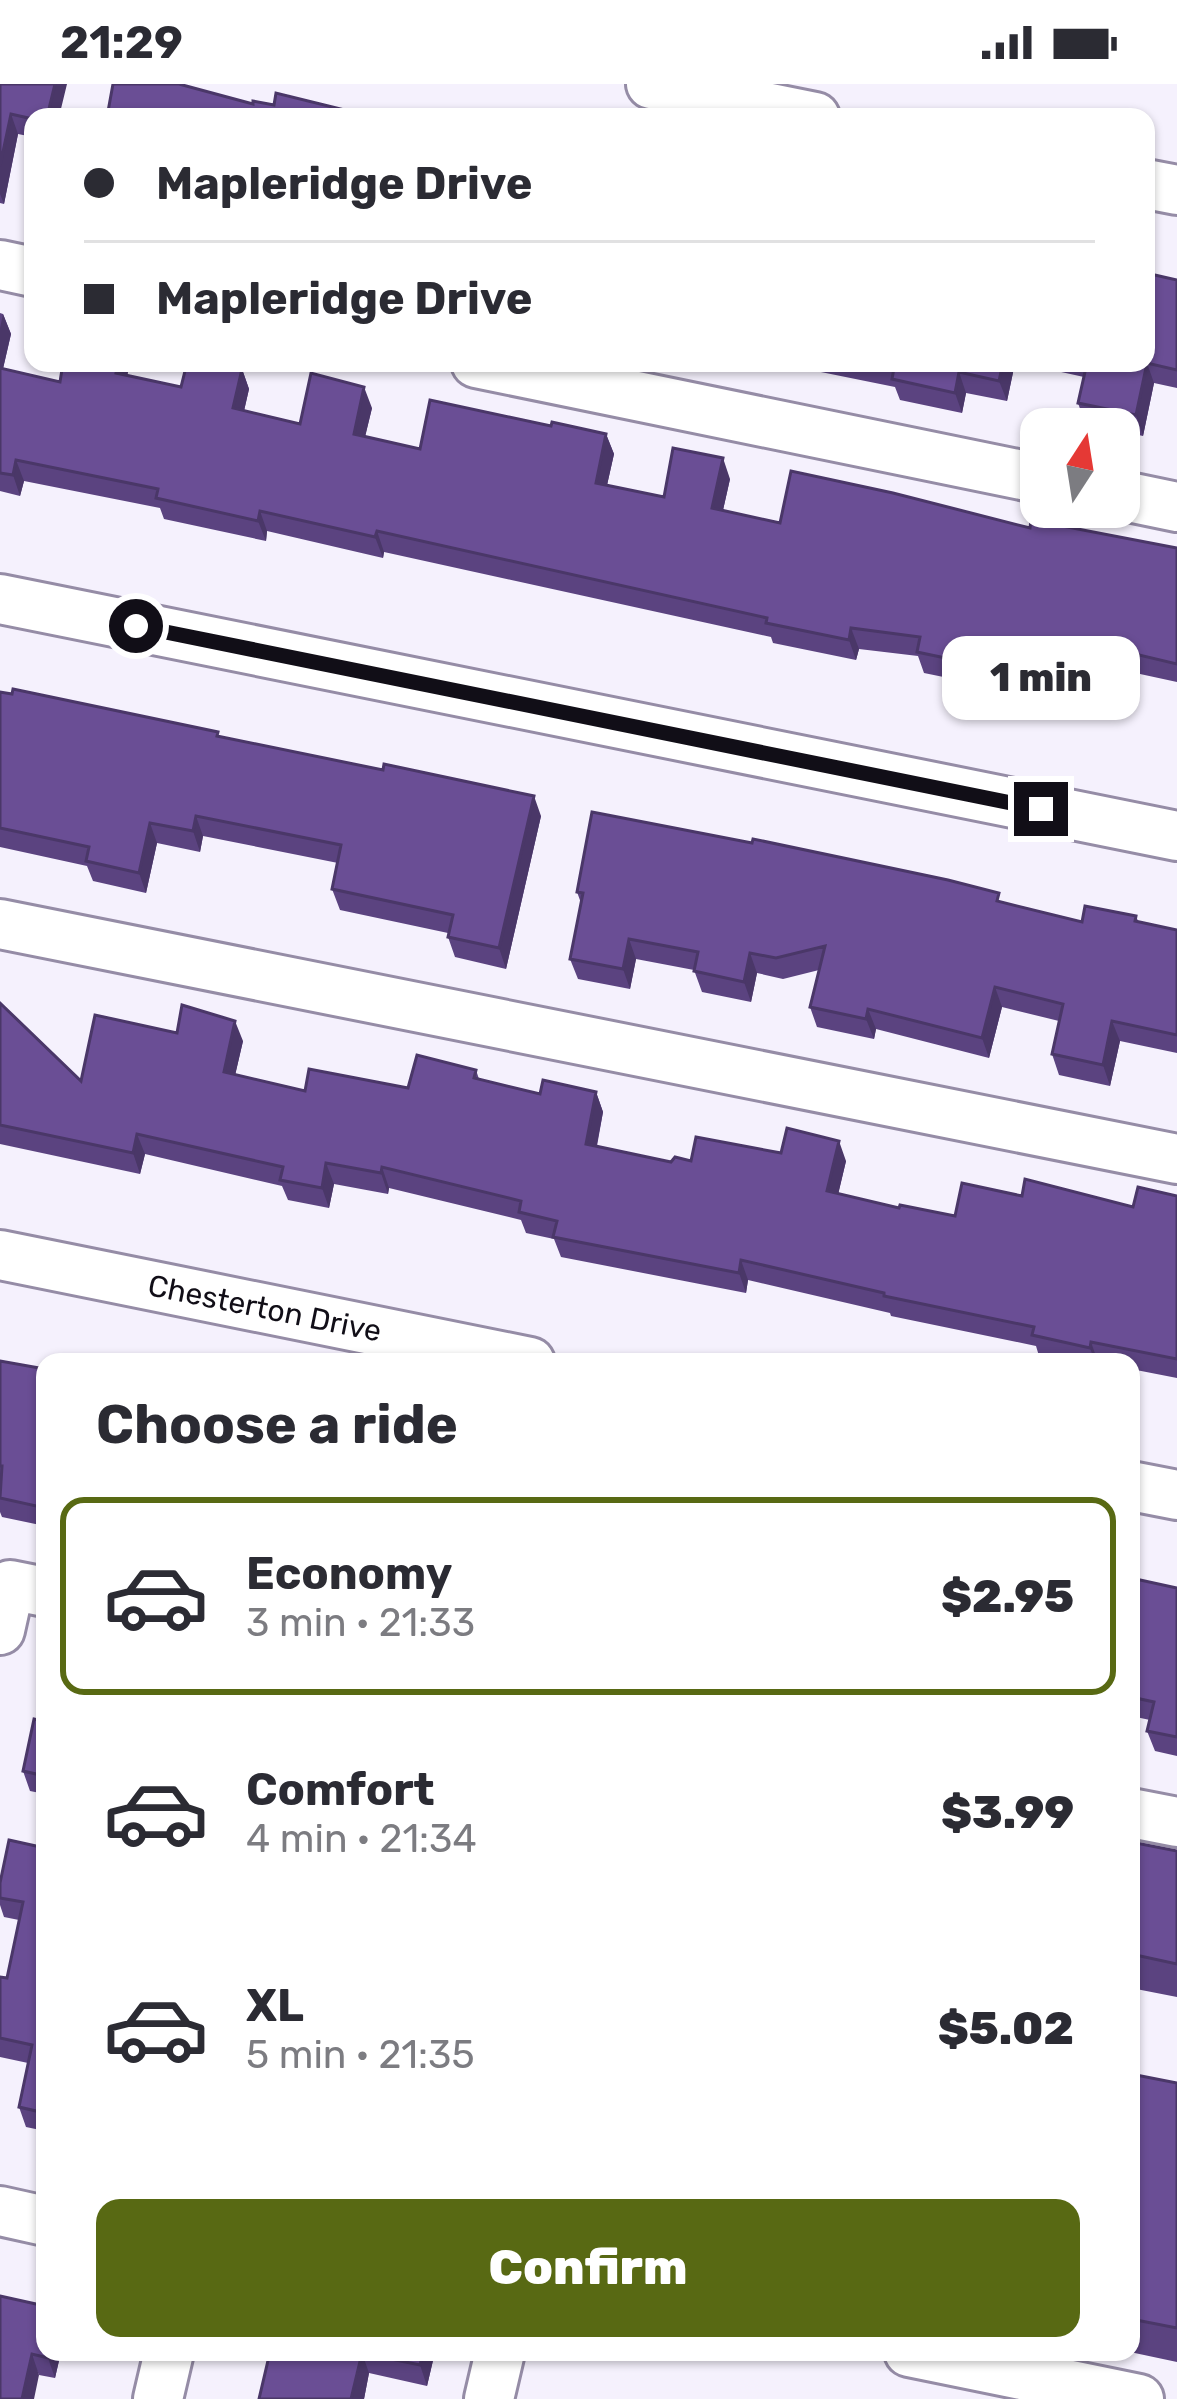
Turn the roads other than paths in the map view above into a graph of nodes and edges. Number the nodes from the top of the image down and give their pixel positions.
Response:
1 (651, 84) edge
2 (770, 108) edge
3 (520, 372) edge
4 (1020, 475) edge
5 (1140, 499) edge
6 (1177, 507) edge
7 (0, 599) edge
8 (1177, 836) edge
9 (0, 924) edge
10 (1177, 1160) edge
11 (0, 1255) edge
12 (396, 1348) edge
13 (444, 1353) edge
14 (1140, 1488) edge
15 (1177, 1495) edge
16 (1140, 1815) edge
17 (1177, 1822) edge
18 (0, 2211) edge
19 (36, 2219) edge
20 (167, 2361) edge
21 (498, 2361) edge
22 (953, 2361) edge
23 (158, 2399) edge
24 (489, 2399) edge
25 (1139, 2399) edge

1 - 2 street
3 - 4 street
5 - 6 street
7 - 8 street
9 - 10 street
11 - 12 street, Chesterton Drive
12 - 13 street, Chesterton Drive
14 - 15 street
16 - 17 street
18 - 19 street
20 - 23 street
21 - 24 street
22 - 25 street

